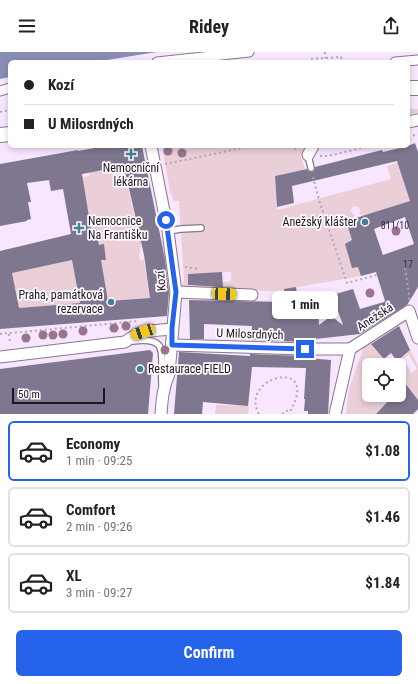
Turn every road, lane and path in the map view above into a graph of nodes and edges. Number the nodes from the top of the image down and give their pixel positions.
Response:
1 (250, 52) edge
2 (325, 52) edge
3 (325, 58) junction
4 (176, 60) edge
5 (309, 60) edge
6 (342, 60) edge
7 (151, 148) edge
8 (242, 148) edge
9 (300, 148) edge
10 (362, 148) edge
11 (310, 150) edge
12 (162, 164) dead end
13 (311, 168) joint
14 (201, 228) dead end
15 (168, 231) junction
16 (183, 266) dead end
17 (405, 268) dead end
18 (198, 269) dead end
19 (377, 275) dead end
20 (176, 292) junction
21 (252, 295) dead end
22 (409, 311) junction
23 (144, 321) dead end
24 (172, 328) junction
25 (8, 333) junction
26 (0, 334) edge
27 (418, 338) edge
28 (10, 342) dead end
29 (125, 342) junction
30 (172, 345) junction
31 (350, 349) junction
32 (0, 357) edge
33 (163, 394) junction
34 (291, 408) junction
35 (161, 414) edge
36 (259, 414) edge
37 (282, 414) edge
38 (289, 414) edge
39 (335, 414) edge

1 - 4 street
2 - 3 path
3 - 5 path
3 - 6 path
7 - 15 street, Kozí
8 - 12 path
9 - 11 path
10 - 11 path
11 - 13 lane
13 - 19 path
14 - 15 lane
15 - 20 street, Kozí
16 - 18 path
17 - 22 path
20 - 21 street
20 - 24 street, Kozí
22 - 27 street, Anežská
22 - 31 street, Anežská
23 - 25 path
24 - 29 street
24 - 30 street, Kozí
25 - 26 path
25 - 28 path
29 - 32 street
29 - 33 lane
30 - 31 street, U Milosrdných
30 - 33 street, Kozí
31 - 39 street
33 - 35 street, Kozí
34 - 36 path
34 - 37 path
34 - 38 path

